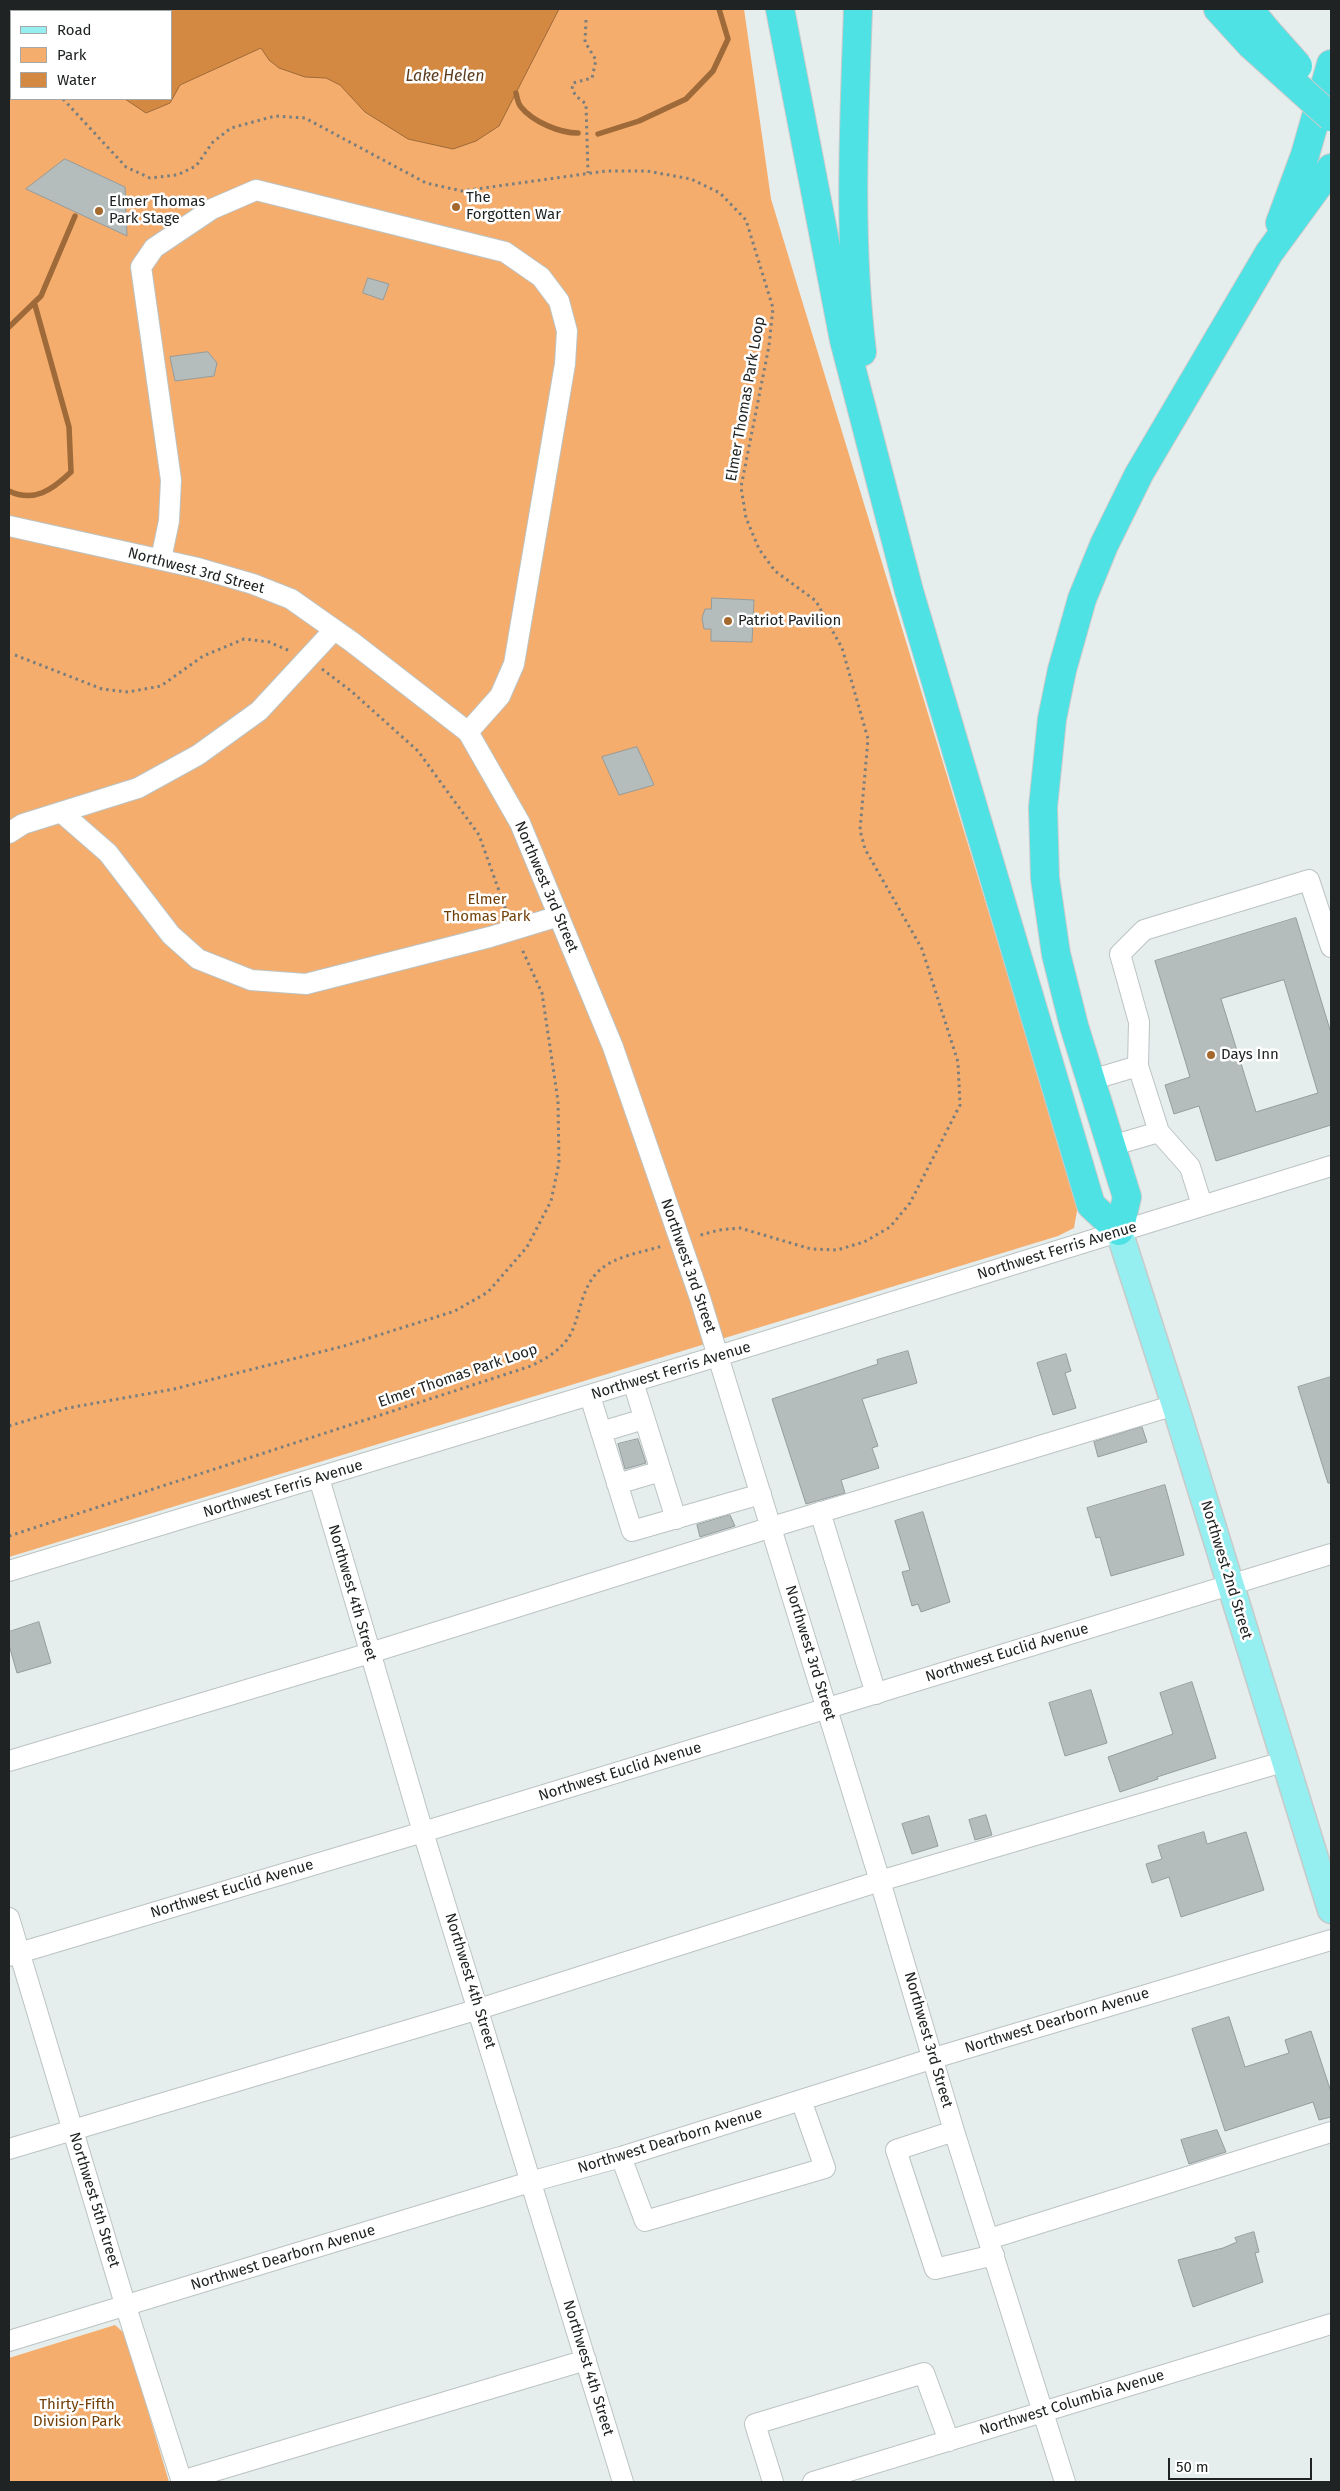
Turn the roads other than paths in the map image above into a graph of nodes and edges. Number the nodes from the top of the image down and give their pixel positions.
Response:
1 (780, 9) edge
2 (858, 9) edge
3 (1218, 9) edge
4 (1249, 9) edge
5 (1258, 37) junction
6 (1331, 64) edge
7 (1331, 104) edge
8 (1331, 117) edge
9 (1331, 168) edge
10 (1269, 253) junction
11 (874, 453) junction
12 (9, 526) edge
13 (161, 559) junction
14 (334, 630) junction
15 (468, 732) junction
16 (61, 812) junction
17 (9, 833) edge
18 (559, 916) junction
19 (1331, 947) edge
20 (1138, 1066) junction
21 (1091, 1080) junction
22 (1159, 1132) junction
23 (1111, 1146) junction
24 (1331, 1166) edge
25 (1202, 1205) junction
26 (1119, 1231) junction
27 (718, 1356) junction
28 (633, 1382) junction
29 (590, 1396) junction
30 (1175, 1405) junction
31 (644, 1419) junction
32 (601, 1432) junction
33 (661, 1471) junction
34 (319, 1478) junction
35 (617, 1484) junction
36 (761, 1494) junction
37 (820, 1512) junction
38 (676, 1519) junction
39 (772, 1527) junction
40 (1331, 1554) edge
41 (9, 1571) edge
42 (1231, 1585) junction
43 (370, 1653) junction
44 (876, 1694) junction
45 (826, 1709) junction
46 (9, 1761) edge
47 (1286, 1762) junction
48 (423, 1832) junction
49 (880, 1881) junction
50 (1331, 1910) edge
51 (9, 1918) edge
52 (1331, 1940) edge
53 (14, 1954) edge
54 (479, 2009) junction
55 (934, 2058) junction
56 (802, 2100) junction
57 (73, 2130) junction
58 (954, 2131) junction
59 (1331, 2132) edge
60 (9, 2149) edge
61 (621, 2157) junction
62 (530, 2182) junction
63 (992, 2247) junction
64 (125, 2304) junction
65 (1331, 2324) edge
66 (9, 2341) edge
67 (586, 2360) junction
68 (1043, 2412) junction
69 (949, 2441) junction
70 (182, 2482) edge
71 (623, 2482) edge
72 (773, 2482) edge
73 (813, 2482) edge
74 (1064, 2482) edge

1 - 11 highway
2 - 11 highway
3 - 5 highway
4 - 5 highway
5 - 7 highway, bridge
5 - 8 highway, bridge
6 - 10 highway
9 - 10 highway
10 - 21 highway
11 - 26 highway
12 - 13 street, Northwest 3rd Street
13 - 14 street, Northwest 3rd Street
13 - 15 street
14 - 15 street, Northwest 3rd Street
14 - 16 street
15 - 18 street, Northwest 3rd Street
16 - 17 street
16 - 18 street
18 - 27 street, Northwest 3rd Street
19 - 20 street
20 - 21 street
20 - 22 street
21 - 23 highway
22 - 23 street
22 - 25 street
23 - 26 highway
24 - 25 street, Northwest Ferris Avenue
25 - 26 street, Northwest Ferris Avenue
26 - 27 street, Northwest Ferris Avenue
26 - 30 main road, Northwest 2nd Street
27 - 28 street, Northwest Ferris Avenue
27 - 36 street, Northwest 3rd Street
28 - 29 street, Northwest Ferris Avenue
28 - 31 street
29 - 32 street
29 - 34 street, Northwest Ferris Avenue
30 - 37 street
30 - 42 main road, Northwest 2nd Street
31 - 32 street
31 - 33 street
32 - 35 street
33 - 35 street
33 - 38 street
34 - 41 street, Northwest Ferris Avenue
34 - 43 street, Northwest 4th Street
35 - 38 street
36 - 38 street
36 - 39 street, Northwest 3rd Street
37 - 39 street
37 - 44 street
39 - 43 street
39 - 45 street, Northwest 3rd Street
40 - 42 street, Northwest Euclid Avenue
42 - 44 street, Northwest Euclid Avenue
42 - 47 main road, Northwest 2nd Street
43 - 46 street
43 - 48 street, Northwest 4th Street
44 - 45 street, Northwest Euclid Avenue
45 - 48 street, Northwest Euclid Avenue
45 - 49 street, Northwest 3rd Street
47 - 49 street
47 - 50 main road, Northwest 2nd Street
48 - 53 street, Northwest Euclid Avenue
48 - 54 street, Northwest 4th Street
49 - 54 street
49 - 55 street, Northwest 3rd Street
51 - 53 street, Northwest 5th Street
52 - 55 street, Northwest Dearborn Avenue
53 - 57 street, Northwest 5th Street
54 - 57 street
54 - 62 street, Northwest 4th Street
55 - 56 street, Northwest Dearborn Avenue
55 - 58 street, Northwest 3rd Street
56 - 61 street, Northwest Dearborn Avenue
56 - 61 street
57 - 60 street
57 - 64 street, Northwest 5th Street
58 - 63 street, Northwest 3rd Street
58 - 63 street
59 - 63 street
61 - 62 street, Northwest Dearborn Avenue
62 - 64 street, Northwest Dearborn Avenue
62 - 67 street, Northwest 4th Street
63 - 68 street, Northwest 3rd Street
64 - 66 street, Northwest Dearborn Avenue
64 - 70 street, Northwest 5th Street
65 - 68 street, Northwest Columbia Avenue
67 - 70 street
67 - 71 street, Northwest 4th Street
68 - 69 street, Northwest Columbia Avenue
68 - 74 street, Northwest 3rd Street
69 - 72 street
69 - 73 street, Northwest Columbia Avenue

